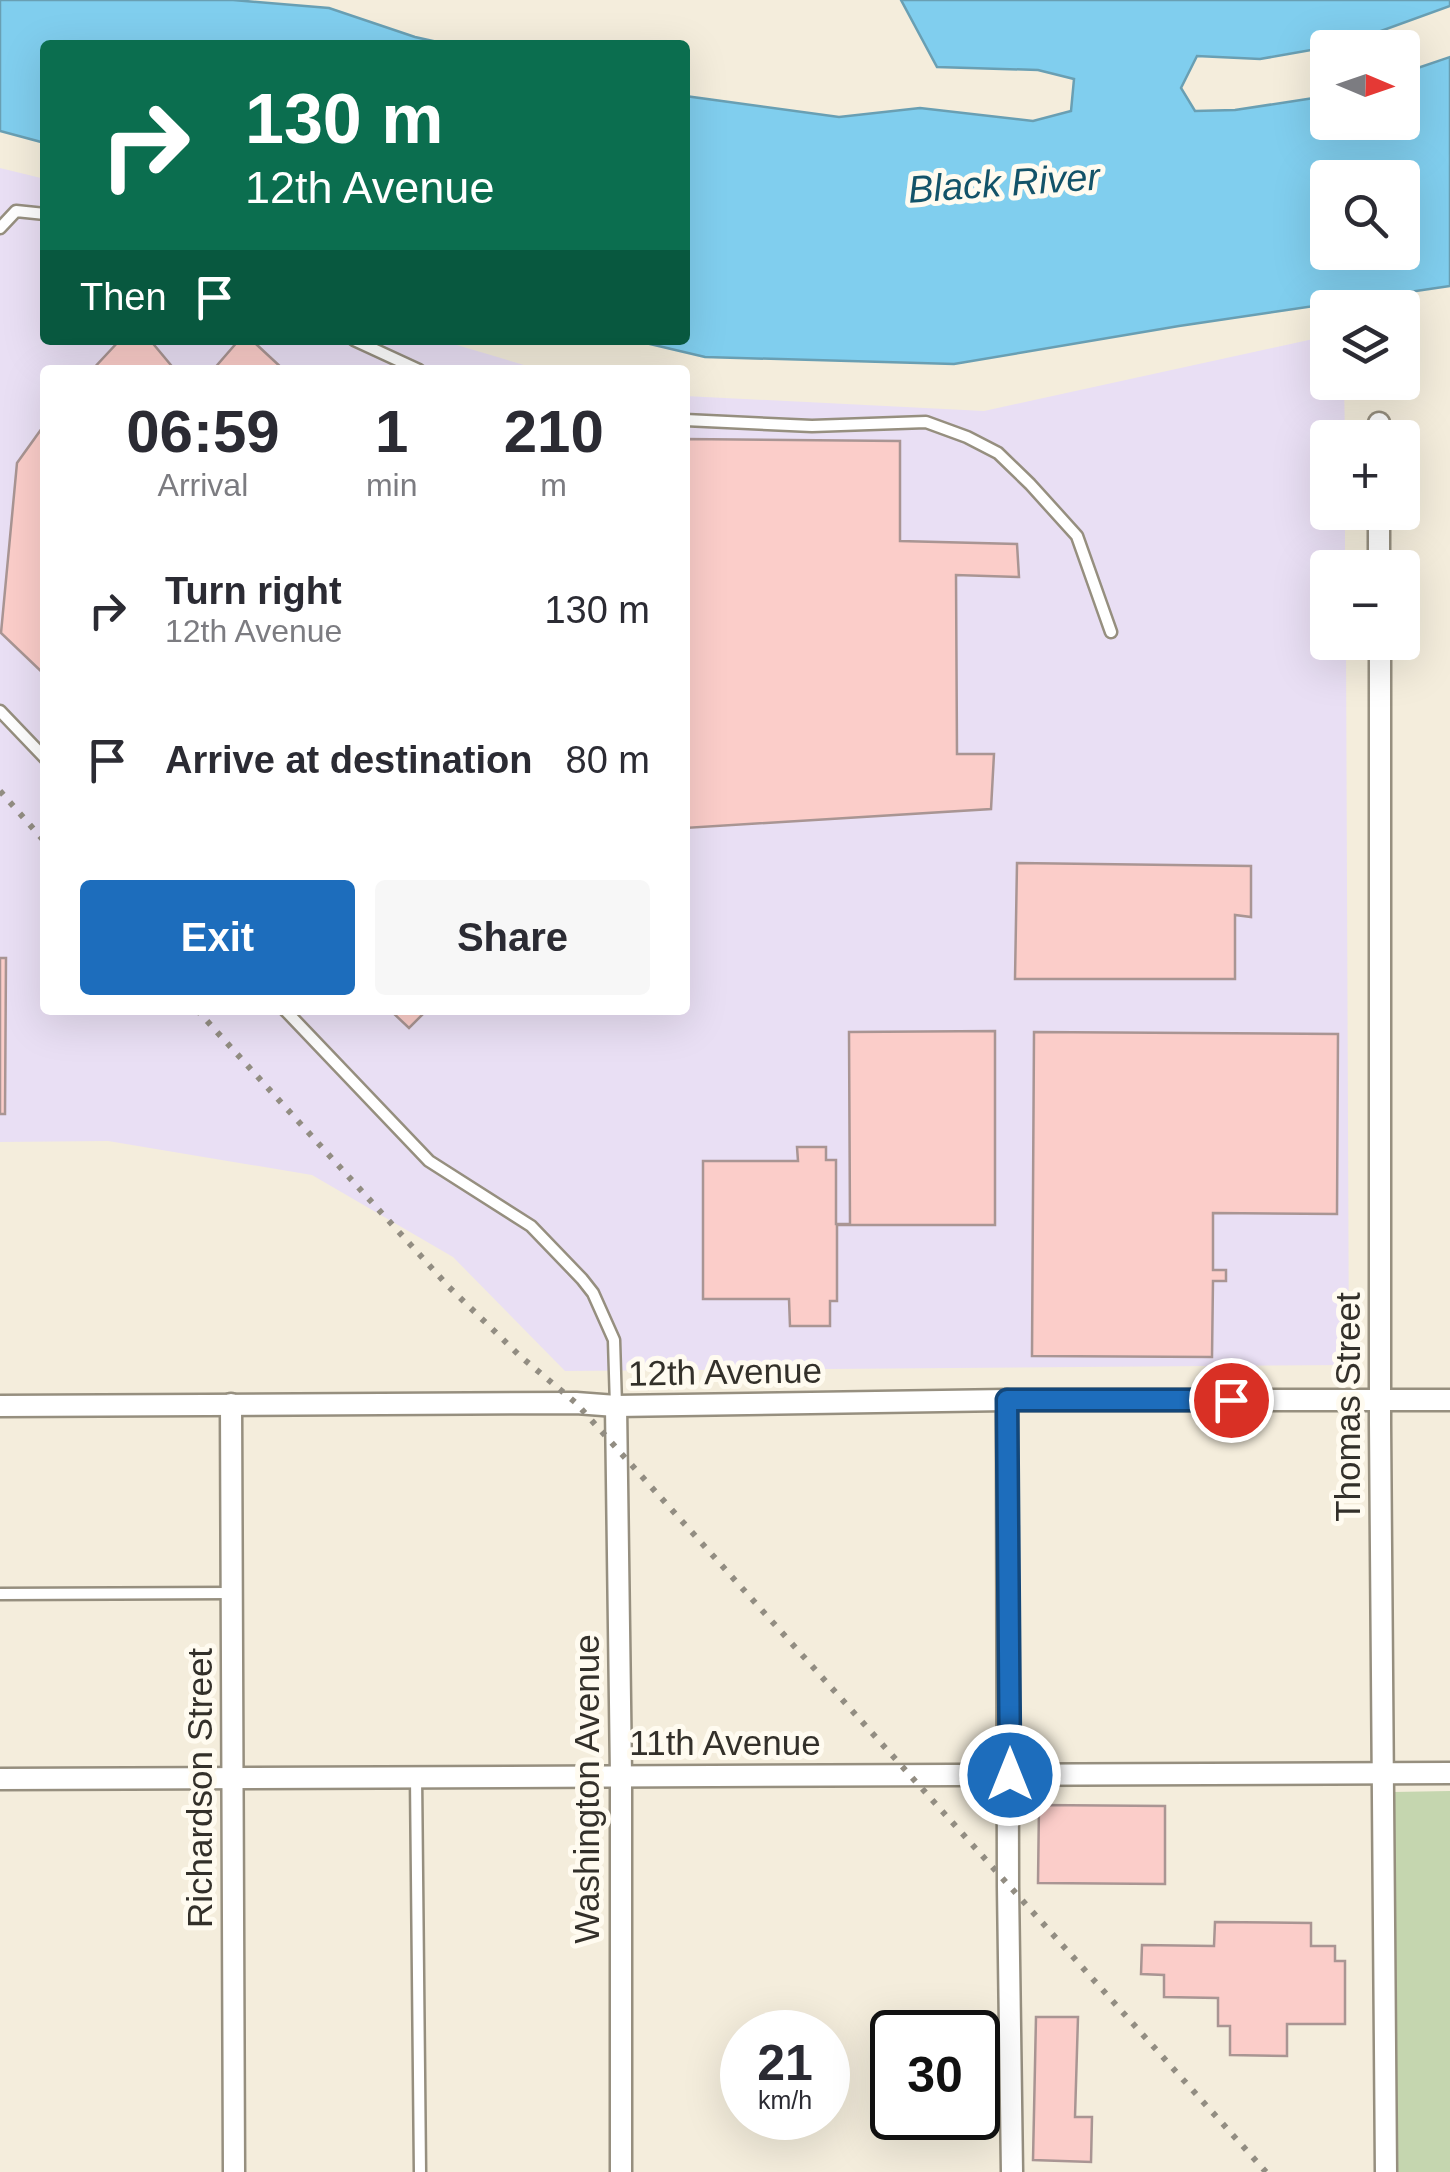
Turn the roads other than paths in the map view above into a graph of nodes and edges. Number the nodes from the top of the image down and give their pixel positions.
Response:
1 (40, 213) edge
2 (0, 228) edge
3 (365, 345) edge
4 (408, 365) edge
5 (690, 420) edge
6 (1111, 632) dead end
7 (1380, 660) edge
8 (0, 711) edge
9 (40, 753) edge
10 (290, 1015) edge
11 (1007, 1400) junction
12 (1380, 1400) junction
13 (1450, 1400) edge
14 (231, 1404) junction
15 (0, 1406) edge
16 (616, 1406) junction
17 (0, 1594) edge
18 (231, 1594) junction
19 (1382, 1773) junction
20 (1450, 1773) edge
21 (1010, 1775) junction
22 (416, 1776) junction
23 (621, 1776) junction
24 (233, 1777) junction
25 (0, 1779) edge
26 (234, 2172) edge
27 (420, 2172) edge
28 (621, 2172) edge
29 (1012, 2172) edge
30 (1386, 2172) edge

1 - 2 lane
3 - 4 lane
5 - 6 lane
7 - 12 street, Thomas Street
8 - 9 lane
10 - 16 lane
11 - 12 street, 12th Avenue
11 - 16 street, 12th Avenue
11 - 21 street
12 - 13 street, 12th Avenue
12 - 19 street, Thomas Street
14 - 15 street, 12th Avenue
14 - 16 street, 12th Avenue
14 - 18 street, Richardson Street
16 - 23 street, Washington Avenue
17 - 18 lane
18 - 24 street, Richardson Street
19 - 20 street, 11th Avenue
19 - 21 street, 11th Avenue
19 - 30 street, Thomas Street
21 - 23 street, 11th Avenue
21 - 29 street
22 - 23 street, 11th Avenue
22 - 24 street, 11th Avenue
22 - 27 lane
23 - 28 street, Washington Avenue
24 - 25 street, 11th Avenue
24 - 26 street, Richardson Street

